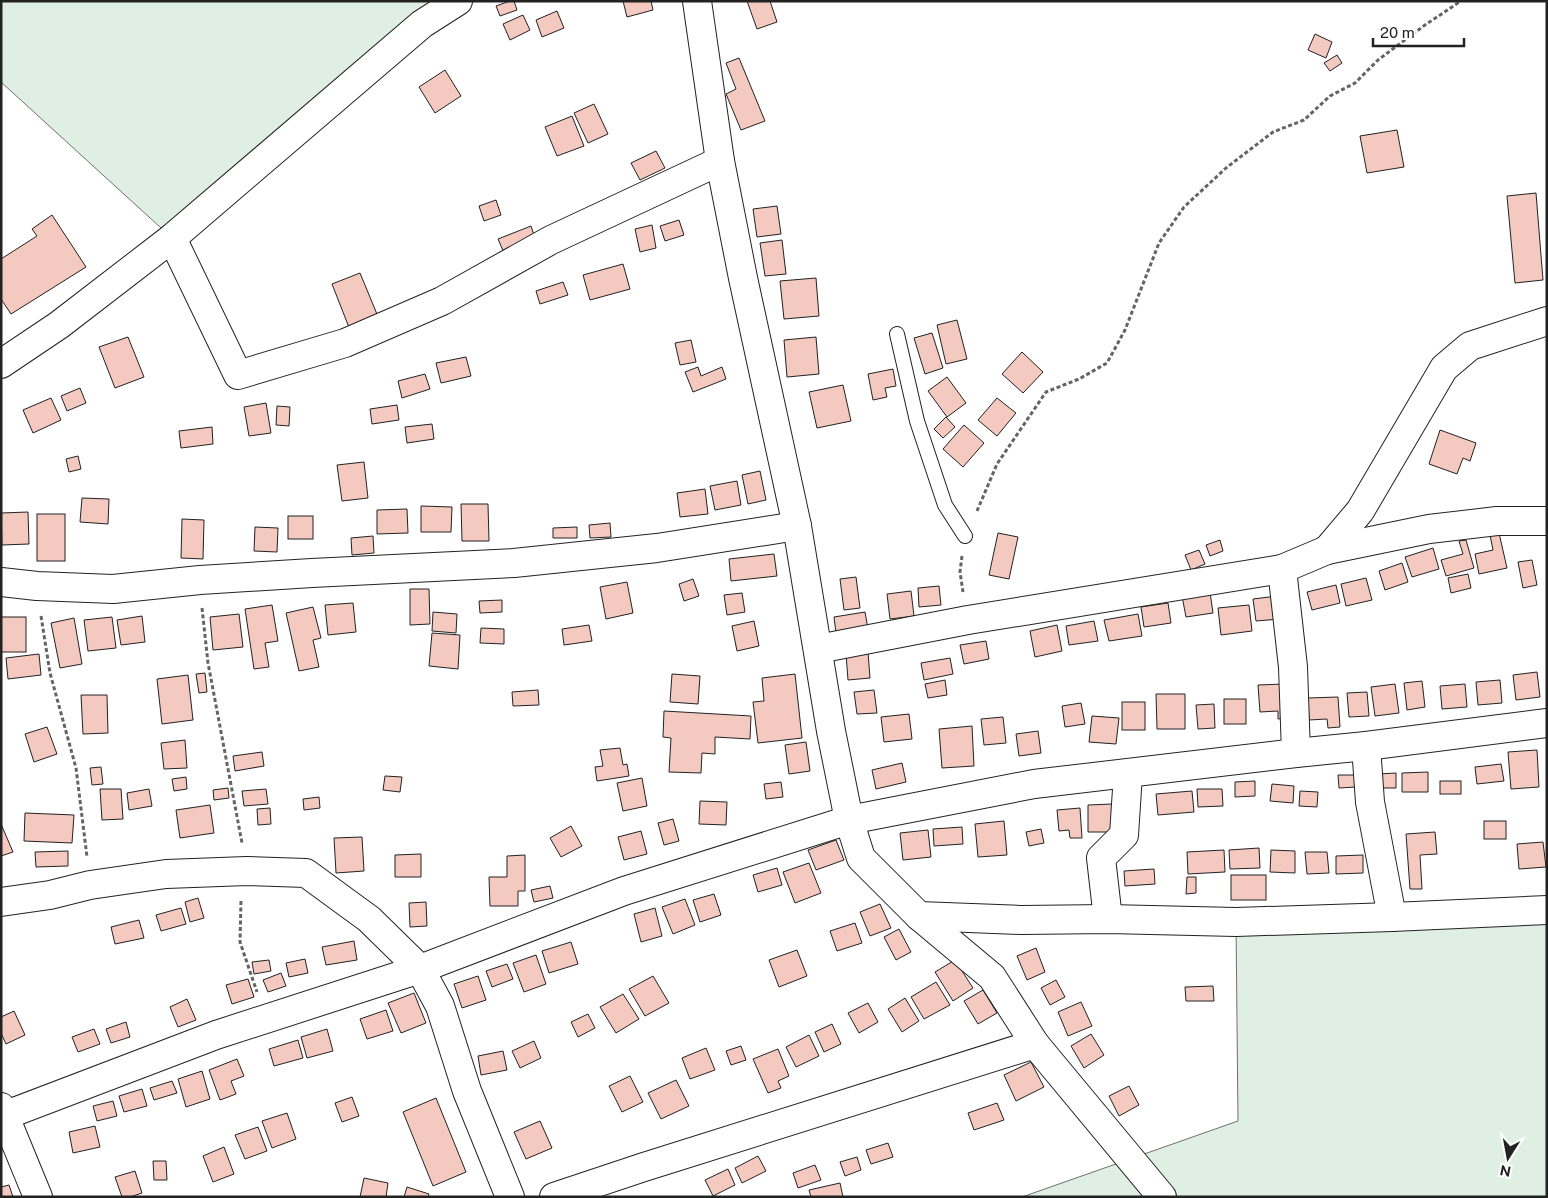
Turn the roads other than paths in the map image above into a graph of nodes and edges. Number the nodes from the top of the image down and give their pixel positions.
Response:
1 (458, 1) edge
2 (697, 1) edge
3 (720, 161) junction
4 (172, 238) junction
5 (1547, 321) edge
6 (897, 334) dead end
7 (1, 364) edge
8 (1547, 522) edge
9 (797, 526) junction
10 (965, 536) road end
11 (1327, 550) junction
12 (1282, 569) junction
13 (1, 582) edge
14 (818, 649) junction
15 (1547, 723) edge
16 (1366, 746) junction
17 (1296, 753) junction
18 (1128, 774) junction
19 (849, 820) junction
20 (1, 902) edge
21 (1547, 910) edge
22 (919, 916) junction
23 (1392, 918) junction
24 (1108, 919) junction
25 (420, 969) junction
26 (1036, 1044) junction
27 (2, 1113) edge
28 (38, 1197) edge
29 (510, 1197) edge
30 (554, 1197) edge
31 (1162, 1197) edge

1 - 4 street
2 - 3 street
3 - 4 street
3 - 9 street
4 - 7 street
5 - 11 street
6 - 10 lane
8 - 11 street
9 - 13 street
9 - 14 street
11 - 12 street
12 - 14 street
12 - 17 street
14 - 19 street
15 - 16 street
16 - 17 street
16 - 23 street
17 - 18 street
18 - 19 street
18 - 24 street
19 - 22 street
19 - 25 street
20 - 25 street
21 - 23 street
22 - 24 street
22 - 26 street
23 - 24 street
25 - 27 street
25 - 29 street
26 - 30 street
26 - 31 street
27 - 28 street

